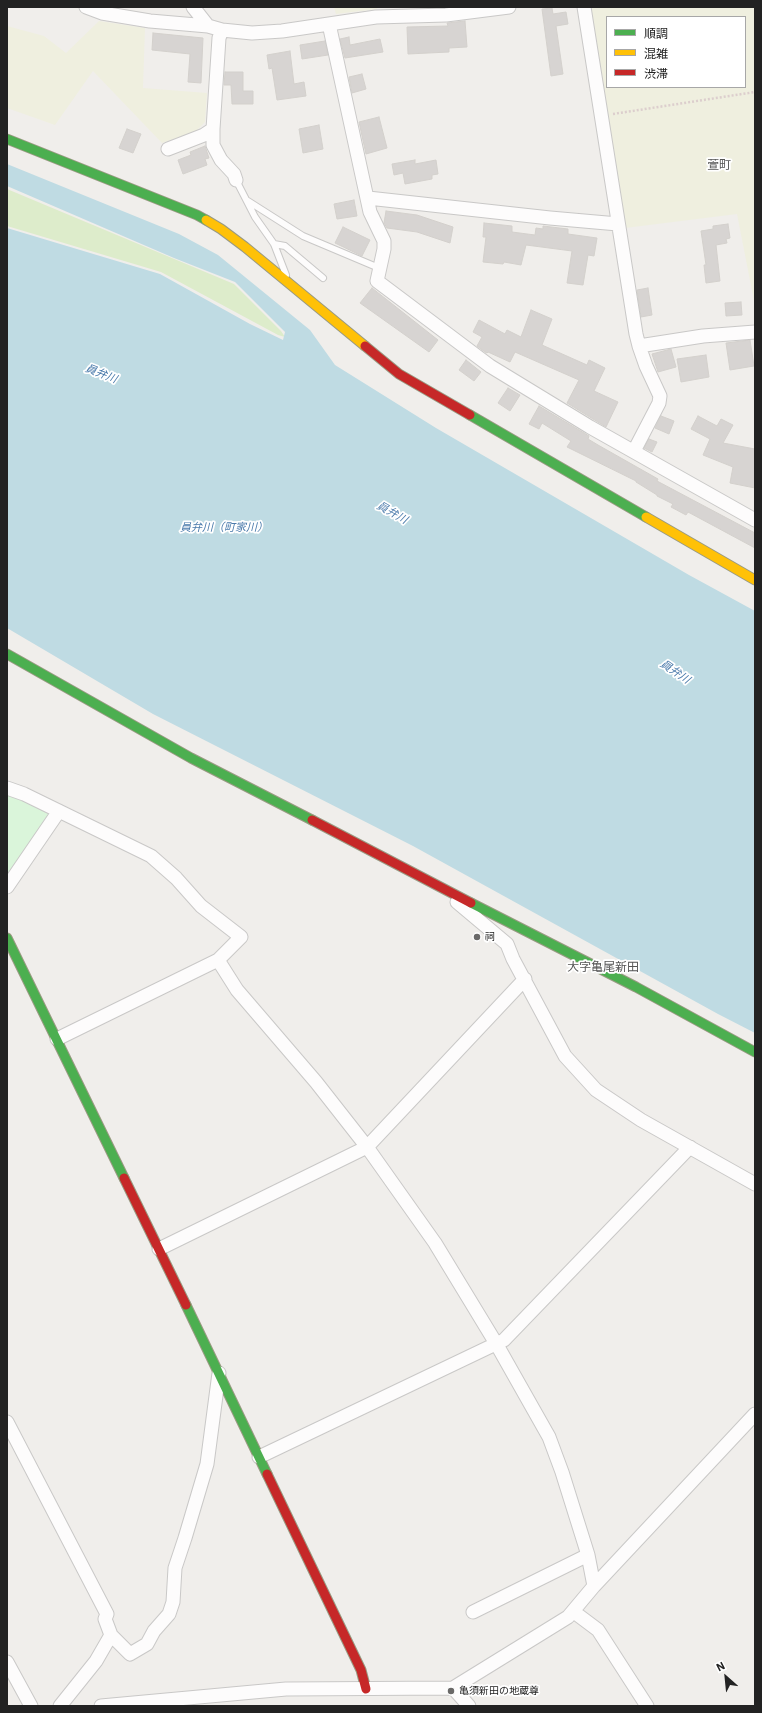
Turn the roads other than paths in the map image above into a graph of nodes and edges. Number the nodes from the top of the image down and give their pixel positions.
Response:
1 (86, 7) edge
2 (194, 7) edge
3 (509, 7) edge
4 (584, 7) edge
5 (329, 24) junction
6 (208, 26) junction
7 (222, 30) junction
8 (213, 129) junction
9 (7, 139) edge
10 (168, 149) dead end
11 (236, 180) joint
12 (368, 198) junction
13 (248, 201) junction
14 (618, 224) junction
15 (274, 244) junction
16 (379, 268) junction
17 (323, 278) dead end
18 (287, 282) junction
19 (755, 332) edge
20 (639, 346) junction
21 (634, 451) junction
22 (755, 520) edge
23 (755, 580) edge
24 (7, 654) edge
25 (7, 788) edge
26 (59, 811) junction
27 (7, 887) edge
28 (441, 888) junction
29 (7, 938) edge
30 (218, 960) junction
31 (525, 979) junction
32 (57, 1039) junction
33 (755, 1052) edge
34 (367, 1147) junction
35 (690, 1147) junction
36 (755, 1184) edge
37 (159, 1249) junction
38 (497, 1344) junction
39 (219, 1373) junction
40 (755, 1414) edge
41 (7, 1422) edge
42 (258, 1457) junction
43 (588, 1554) junction
44 (594, 1586) junction
45 (473, 1612) dead end
46 (574, 1612) junction
47 (111, 1636) junction
48 (7, 1662) edge
49 (453, 1688) junction
50 (366, 1689) junction
51 (31, 1706) edge
52 (60, 1706) edge
53 (101, 1706) edge
54 (469, 1706) edge
55 (647, 1706) edge

1 - 6 street
2 - 6 street
3 - 5 street
4 - 14 street
5 - 7 street
5 - 12 street
6 - 7 street
7 - 8 street
8 - 10 street
8 - 11 street
9 - 18 street
11 - 13 lane
12 - 14 street
12 - 16 street
13 - 15 lane
13 - 16 lane
14 - 20 street
15 - 17 lane
15 - 18 lane
16 - 21 street
18 - 23 street
19 - 20 street
20 - 21 street
21 - 22 street
24 - 28 street
25 - 26 street
26 - 27 street
26 - 30 street
28 - 31 street
28 - 33 street
29 - 32 street
30 - 32 street
30 - 34 street
31 - 34 street
31 - 35 street
32 - 37 street
34 - 37 street
34 - 38 street
35 - 36 street
35 - 38 street
37 - 39 street
38 - 42 street
38 - 43 street
39 - 42 street
39 - 47 street
40 - 44 street
41 - 47 street
42 - 50 street
43 - 44 street
43 - 45 street
44 - 46 street
46 - 49 street
46 - 55 street
47 - 52 street
48 - 51 street
49 - 50 street
49 - 54 street
50 - 53 street

